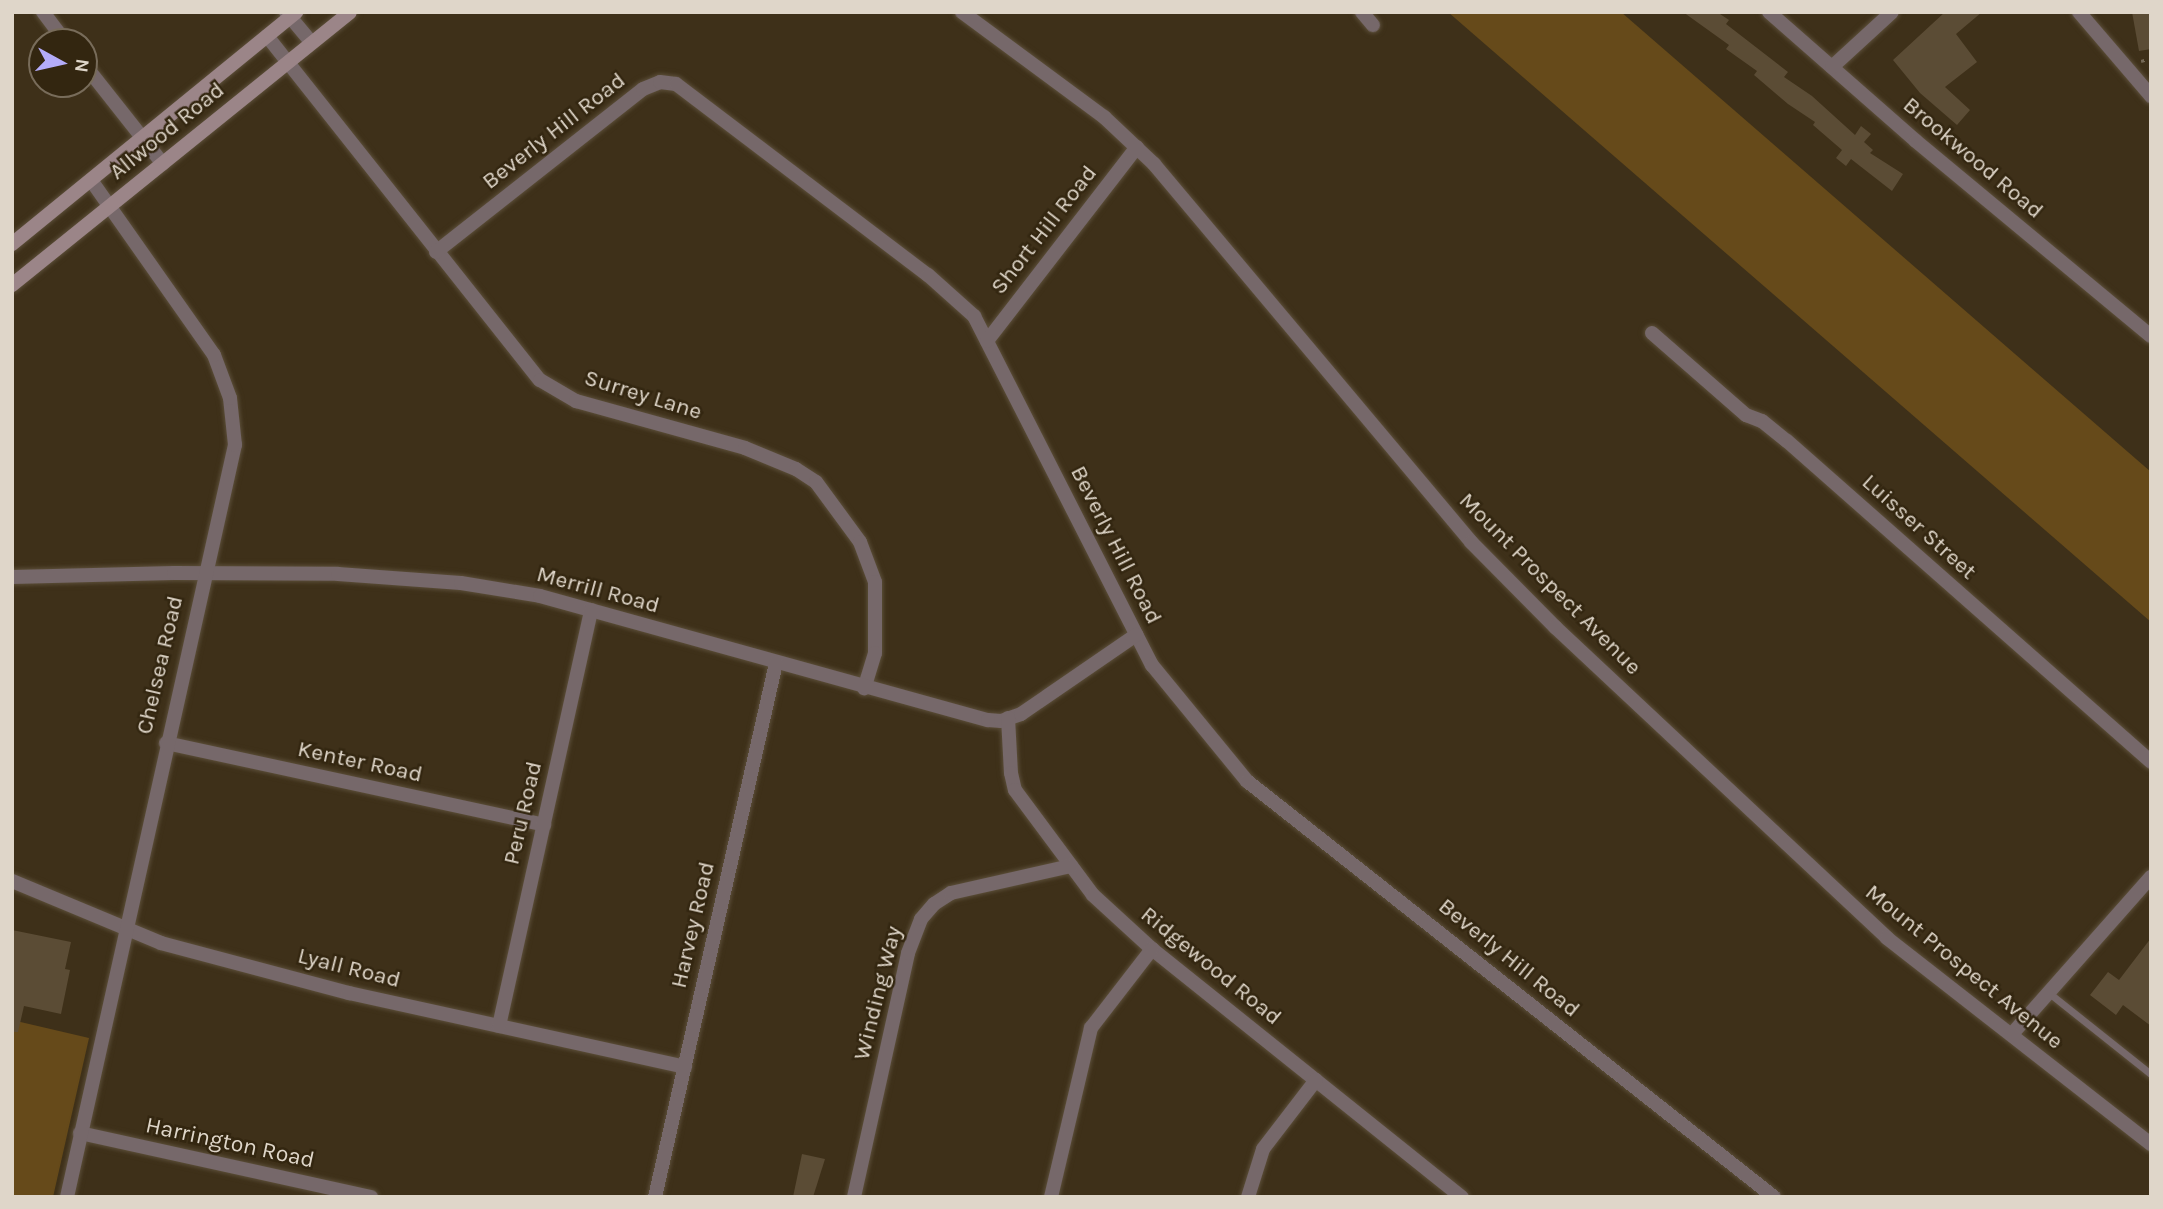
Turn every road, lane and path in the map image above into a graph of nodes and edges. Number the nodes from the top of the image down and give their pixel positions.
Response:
1 (43, 12) edge
2 (350, 12) edge
3 (962, 12) edge
4 (1362, 12) edge
5 (1769, 12) edge
6 (1892, 12) edge
7 (2079, 12) edge
8 (290, 14) edge
9 (1373, 25) dead end
10 (55, 28) edge
11 (267, 36) junction
12 (312, 43) junction
13 (286, 64) junction
14 (1832, 67) junction
15 (98, 82) edge
16 (2151, 96) edge
17 (142, 138) junction
18 (1137, 147) junction
19 (163, 164) junction
20 (91, 180) junction
21 (109, 206) junction
22 (12, 243) edge
23 (436, 252) junction
24 (13, 283) edge
25 (1652, 333) dead end
26 (2151, 336) edge
27 (987, 341) junction
28 (204, 573) junction
29 (12, 577) edge
30 (591, 610) junction
31 (1136, 635) junction
32 (776, 663) junction
33 (864, 688) junction
34 (1008, 718) junction
35 (166, 743) junction
36 (2151, 762) edge
37 (544, 825) junction
38 (1071, 866) junction
39 (2151, 877) edge
40 (12, 881) edge
41 (124, 928) junction
42 (1152, 949) junction
43 (2049, 993) junction
44 (499, 1026) junction
45 (2012, 1034) junction
46 (685, 1067) junction
47 (2151, 1074) edge
48 (1316, 1080) junction
49 (80, 1133) junction
50 (2151, 1144) edge
51 (67, 1197) edge
52 (371, 1197) edge
53 (655, 1197) edge
54 (854, 1197) edge
55 (1051, 1197) edge
56 (1248, 1197) edge
57 (1462, 1197) edge
58 (1774, 1197) edge

1 - 10 street
2 - 12 main road, Allwood Road
3 - 18 street, Mount Prospect Avenue
4 - 9 street
5 - 14 street, Brookwood Road
6 - 14 street
7 - 16 street
8 - 11 main road, Allwood Road
8 - 12 street
11 - 13 street, Surrey Lane
11 - 17 main road, Allwood Road
12 - 13 main road, Allwood Road
13 - 19 main road, Allwood Road
13 - 23 street, Surrey Lane
14 - 26 street, Brookwood Road
15 - 17 street
17 - 19 street
17 - 20 main road, Allwood Road
18 - 27 street, Short Hill Road
18 - 45 street, Mount Prospect Avenue
19 - 21 main road, Allwood Road
20 - 21 street, Chelsea Road
20 - 22 main road, Allwood Road
21 - 24 main road, Allwood Road
21 - 28 street, Chelsea Road
23 - 27 street, Beverly Hill Road
23 - 33 street, Surrey Lane
25 - 36 street, Luisser Street
27 - 31 street, Beverly Hill Road
28 - 29 street, Merrill Road
28 - 30 street, Merrill Road
28 - 35 street, Chelsea Road
30 - 32 street, Merrill Road
30 - 37 street, Peru Road
31 - 34 street, Merrill Road
31 - 58 street, Beverly Hill Road
32 - 33 street, Merrill Road
32 - 46 street, Harvey Road
33 - 34 street, Merrill Road
34 - 38 street, Ridgewood Road
35 - 37 street, Kenter Road
35 - 41 street, Chelsea Road
37 - 44 street, Peru Road
38 - 42 street, Ridgewood Road
38 - 54 street, Winding Way
39 - 43 street
40 - 41 street, Lyall Road
41 - 44 street, Lyall Road
41 - 49 street, Chelsea Road
42 - 48 street, Ridgewood Road
42 - 55 street
43 - 45 street
43 - 47 lane
44 - 46 street, Lyall Road
45 - 50 street, Mount Prospect Avenue
46 - 53 street, Harvey Road
48 - 56 street
48 - 57 street, Ridgewood Road
49 - 51 street, Chelsea Road
49 - 52 street, Harrington Road

